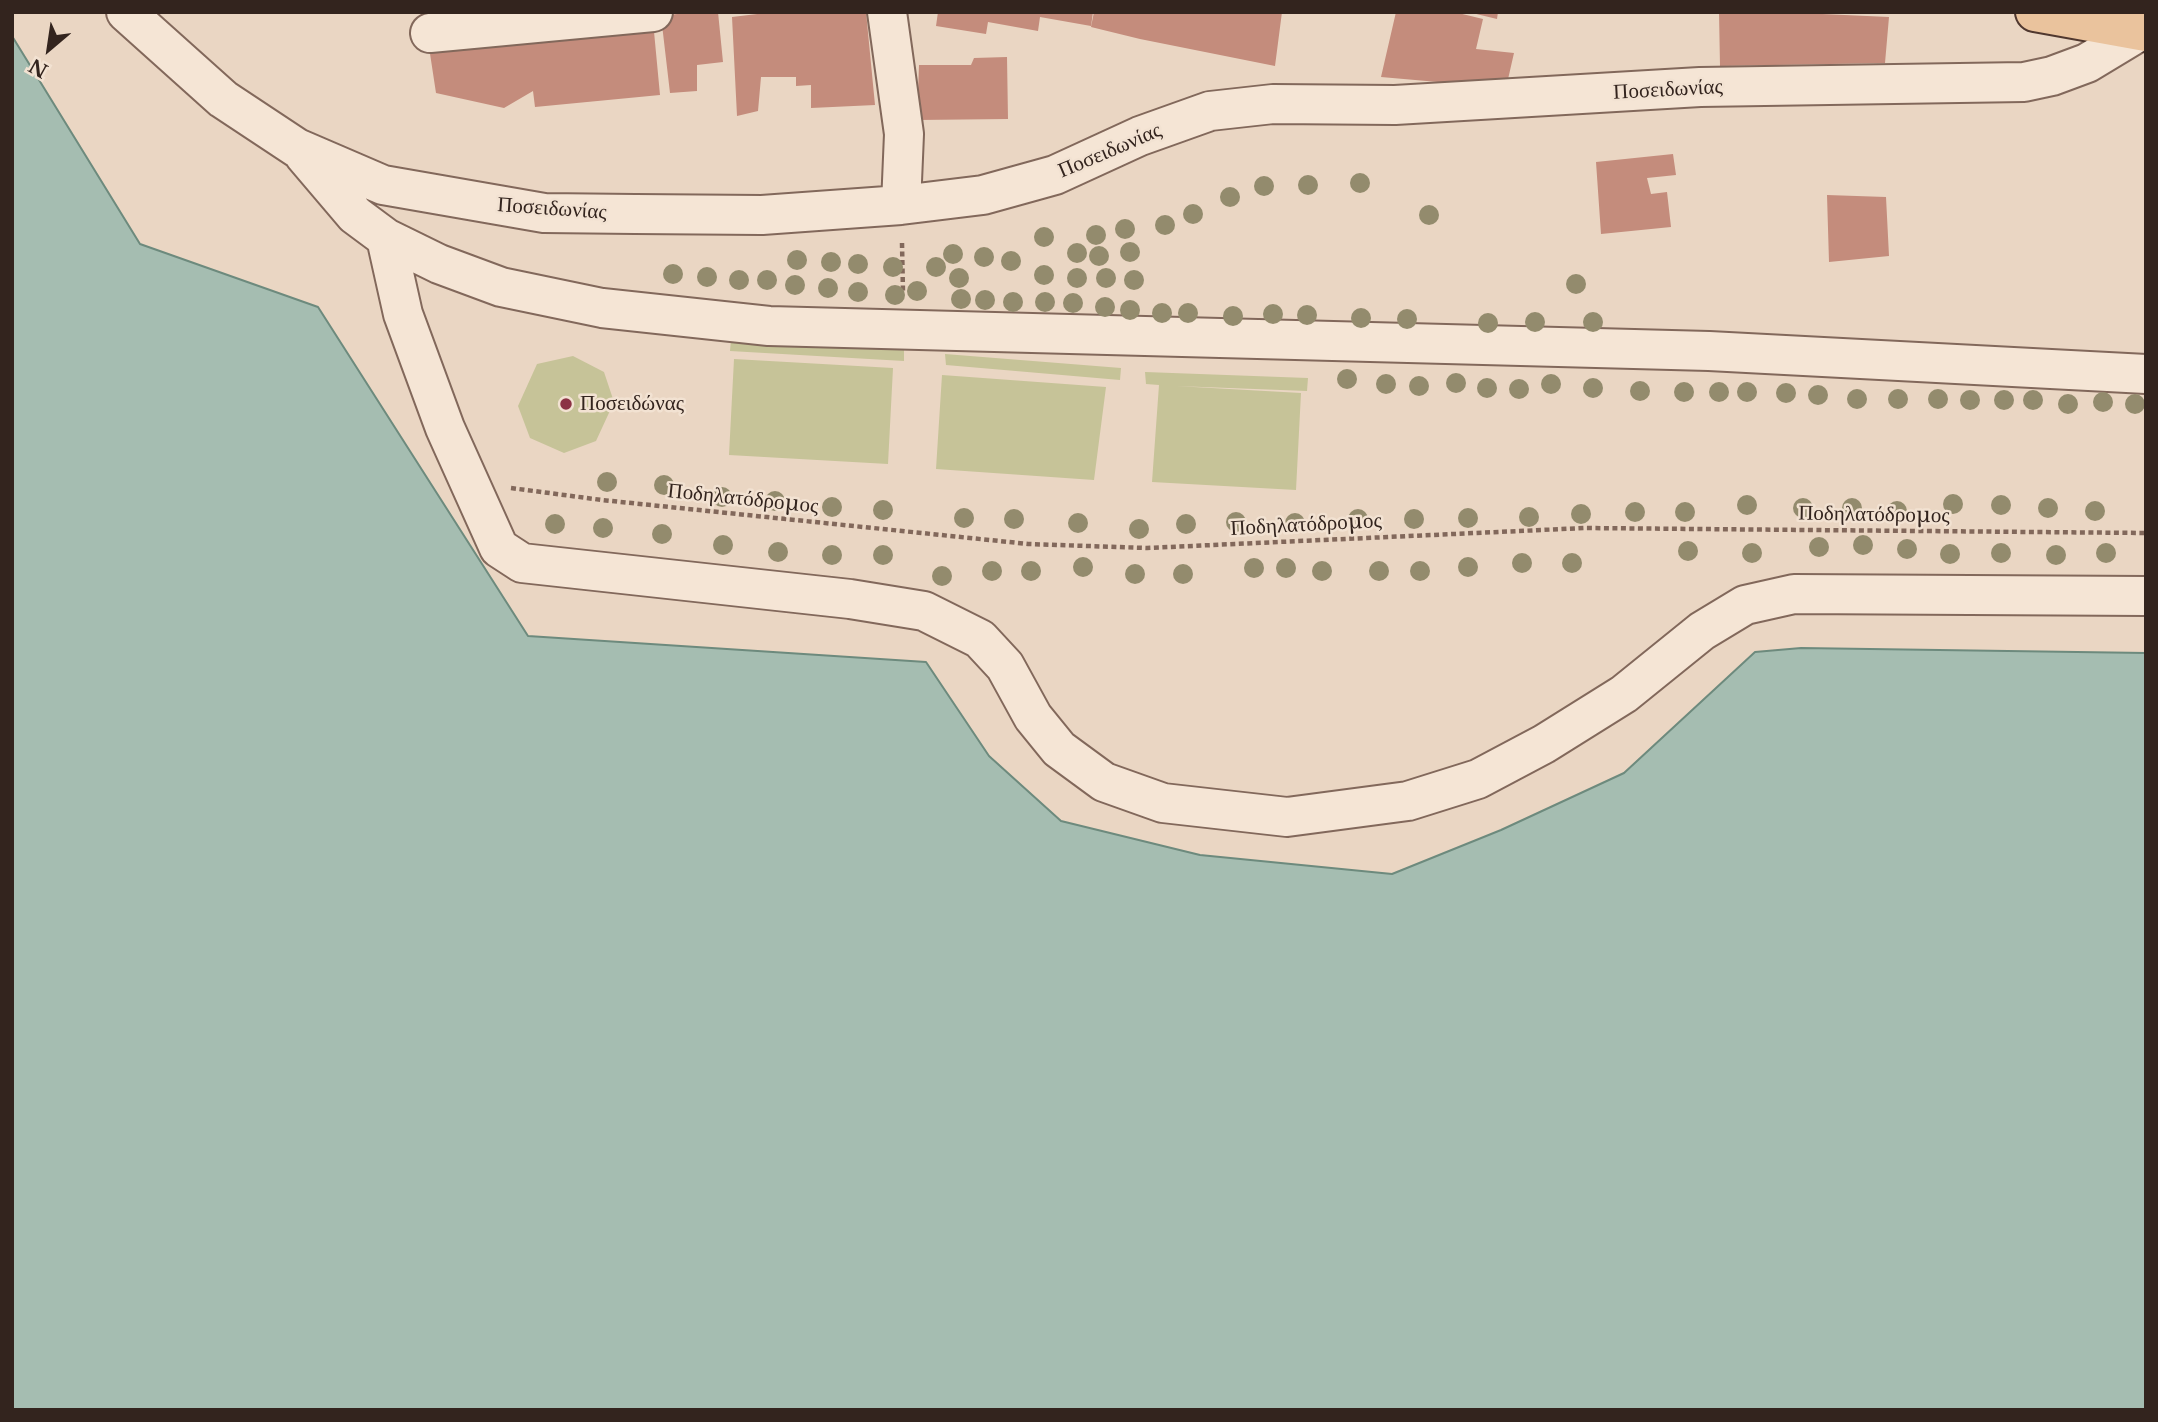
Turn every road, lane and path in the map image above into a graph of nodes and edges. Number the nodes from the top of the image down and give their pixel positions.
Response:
1 (125, 12) edge
2 (653, 12) edge
3 (887, 12) edge
4 (2035, 12) edge
5 (562, 16) edge
6 (2143, 31) edge
7 (430, 33) dead end
8 (297, 148) junction
9 (901, 205) junction
10 (386, 238) junction
11 (904, 329) junction
12 (2146, 374) edge
13 (471, 485) junction
14 (2146, 533) edge
15 (2146, 596) edge

1 - 8 street, Ποσειδωνίας
2 - 5 street
3 - 9 street
4 - 6 main road
5 - 7 street
6 - 9 street, Ποσειδωνίας
8 - 9 street, Ποσειδωνίας
8 - 10 street
9 - 11 path
10 - 11 street
10 - 13 street
11 - 12 street
13 - 14 path, Ποδηλατόδρομος
13 - 15 street

